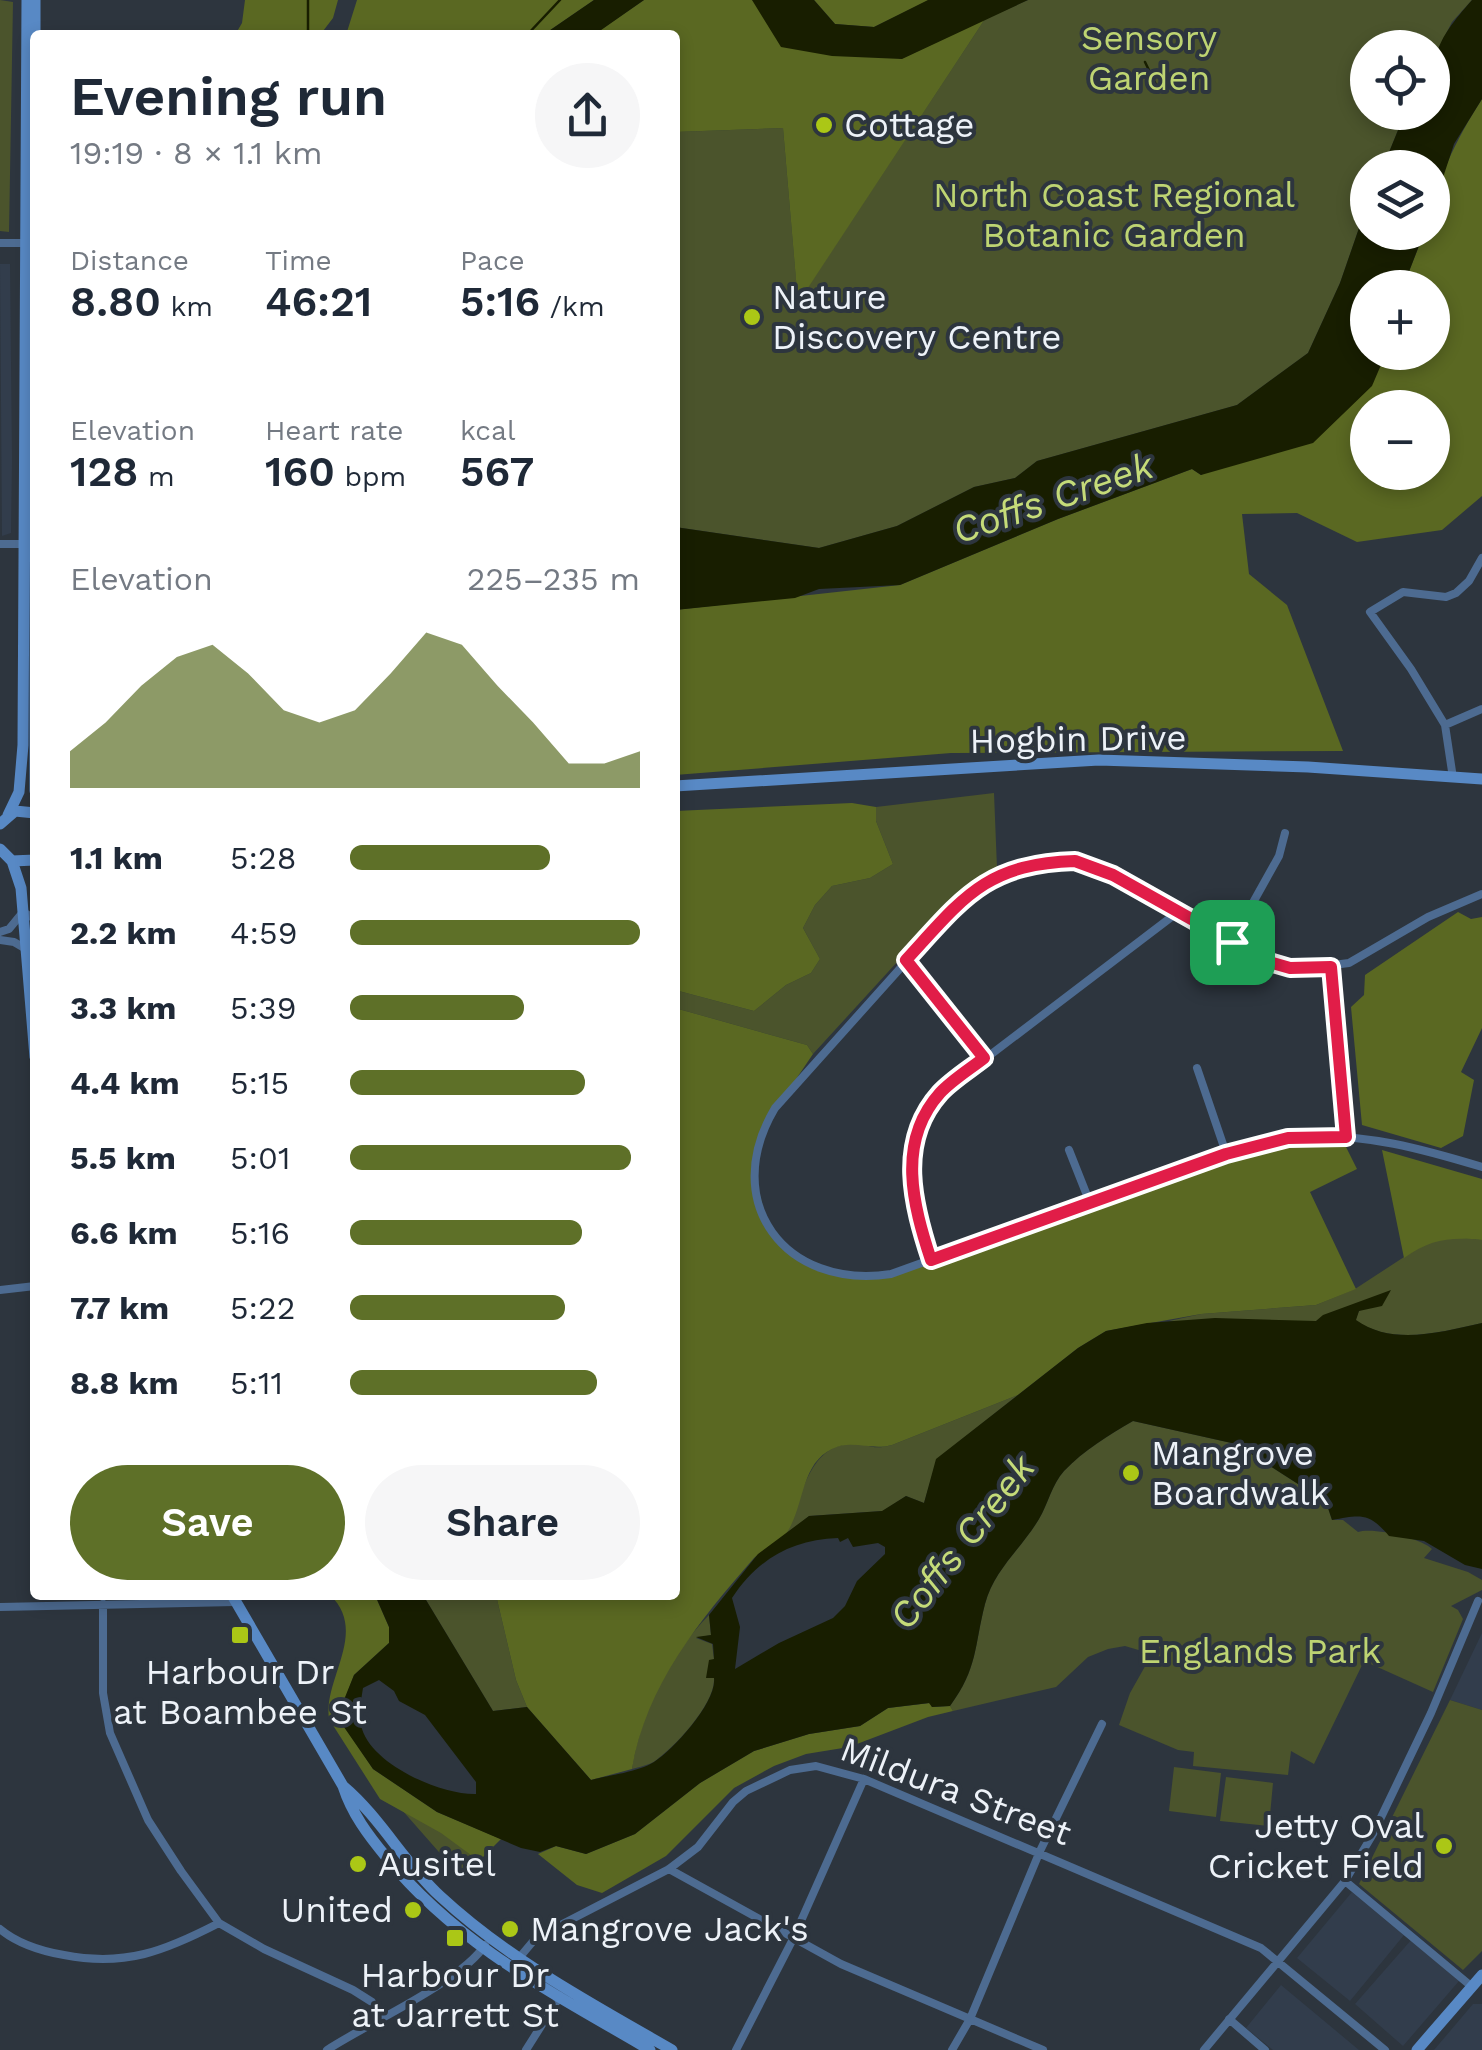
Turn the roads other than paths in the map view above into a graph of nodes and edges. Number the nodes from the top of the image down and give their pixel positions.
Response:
1 (28, 0) edge
2 (35, 0) edge
3 (35, 30) edge
4 (30, 162) edge
5 (0, 243) edge
6 (30, 243) edge
7 (0, 544) edge
8 (30, 544) edge
9 (1482, 558) edge
10 (1482, 710) edge
11 (1445, 725) junction
12 (1453, 778) junction
13 (1482, 779) edge
14 (680, 786) edge
15 (30, 812) edge
16 (2, 821) edge
17 (1285, 833) dead end
18 (4, 854) edge
19 (30, 859) edge
20 (1482, 894) edge
21 (1178, 912) junction
22 (29, 916) edge
23 (0, 932) edge
24 (0, 940) edge
25 (1232, 942) junction
26 (26, 949) junction
27 (906, 960) junction
28 (1331, 967) junction
29 (30, 997) edge
30 (984, 1058) junction
31 (1197, 1068) dead end
32 (1346, 1137) junction
33 (1069, 1150) dead end
34 (1226, 1154) junction
35 (1482, 1166) edge
36 (1090, 1203) junction
37 (931, 1260) junction
38 (30, 1287) edge
39 (0, 1290) edge
40 (190, 1600) edge
41 (235, 1600) edge
42 (1478, 1600) dead end
43 (103, 1604) junction
44 (0, 1607) edge
45 (1102, 1724) dead end
46 (864, 1778) junction
47 (1040, 1852) junction
48 (669, 1869) junction
49 (1345, 1881) junction
50 (219, 1923) junction
51 (0, 1929) edge
52 (793, 1940) junction
53 (486, 1942) junction
54 (519, 1958) junction
55 (1277, 1960) junction
56 (1482, 1974) edge
57 (1471, 1986) junction
58 (563, 1993) junction
59 (382, 2016) junction
60 (970, 2018) junction
61 (1228, 2020) junction
62 (327, 2050) edge
63 (526, 2050) edge
64 (650, 2050) edge
65 (672, 2050) edge
66 (736, 2050) edge
67 (952, 2050) edge
68 (1043, 2050) edge
69 (1204, 2050) edge
70 (1265, 2050) edge
71 (1385, 2050) edge
72 (1417, 2050) edge

1 - 4 street
2 - 3 street
5 - 6 street
7 - 8 street
8 - 16 street
9 - 11 street
10 - 11 street
11 - 12 street
12 - 13 street, Hogbin Drive
12 - 14 street, Hogbin Drive
15 - 16 street
17 - 25 street
18 - 19 street
18 - 22 street
20 - 28 street
21 - 25 street
21 - 27 street
21 - 30 street
22 - 23 street
22 - 26 street
24 - 26 street
25 - 28 street
26 - 29 street
27 - 30 street
27 - 37 street
28 - 32 street
30 - 37 street
31 - 34 street
32 - 34 street
32 - 35 street
33 - 36 street
34 - 36 street
36 - 37 street
38 - 39 street
40 - 43 street
41 - 53 street
42 - 49 street
43 - 44 street
43 - 50 street
45 - 47 street
46 - 47 street, Mildura Street
46 - 48 street, Mildura Street
46 - 52 street
47 - 55 street, Mildura Street
47 - 60 street
48 - 52 street
48 - 54 street, Mildura Street
49 - 55 street
49 - 57 street
50 - 51 street
50 - 59 street
52 - 60 street
52 - 66 street
53 - 54 street
53 - 58 street
53 - 59 street
54 - 58 street
55 - 61 street
55 - 71 street, Mildura Street
56 - 57 street
57 - 72 street
58 - 63 street
58 - 64 street
58 - 65 street
59 - 62 street
60 - 67 street
60 - 68 street
61 - 69 street
61 - 70 street

